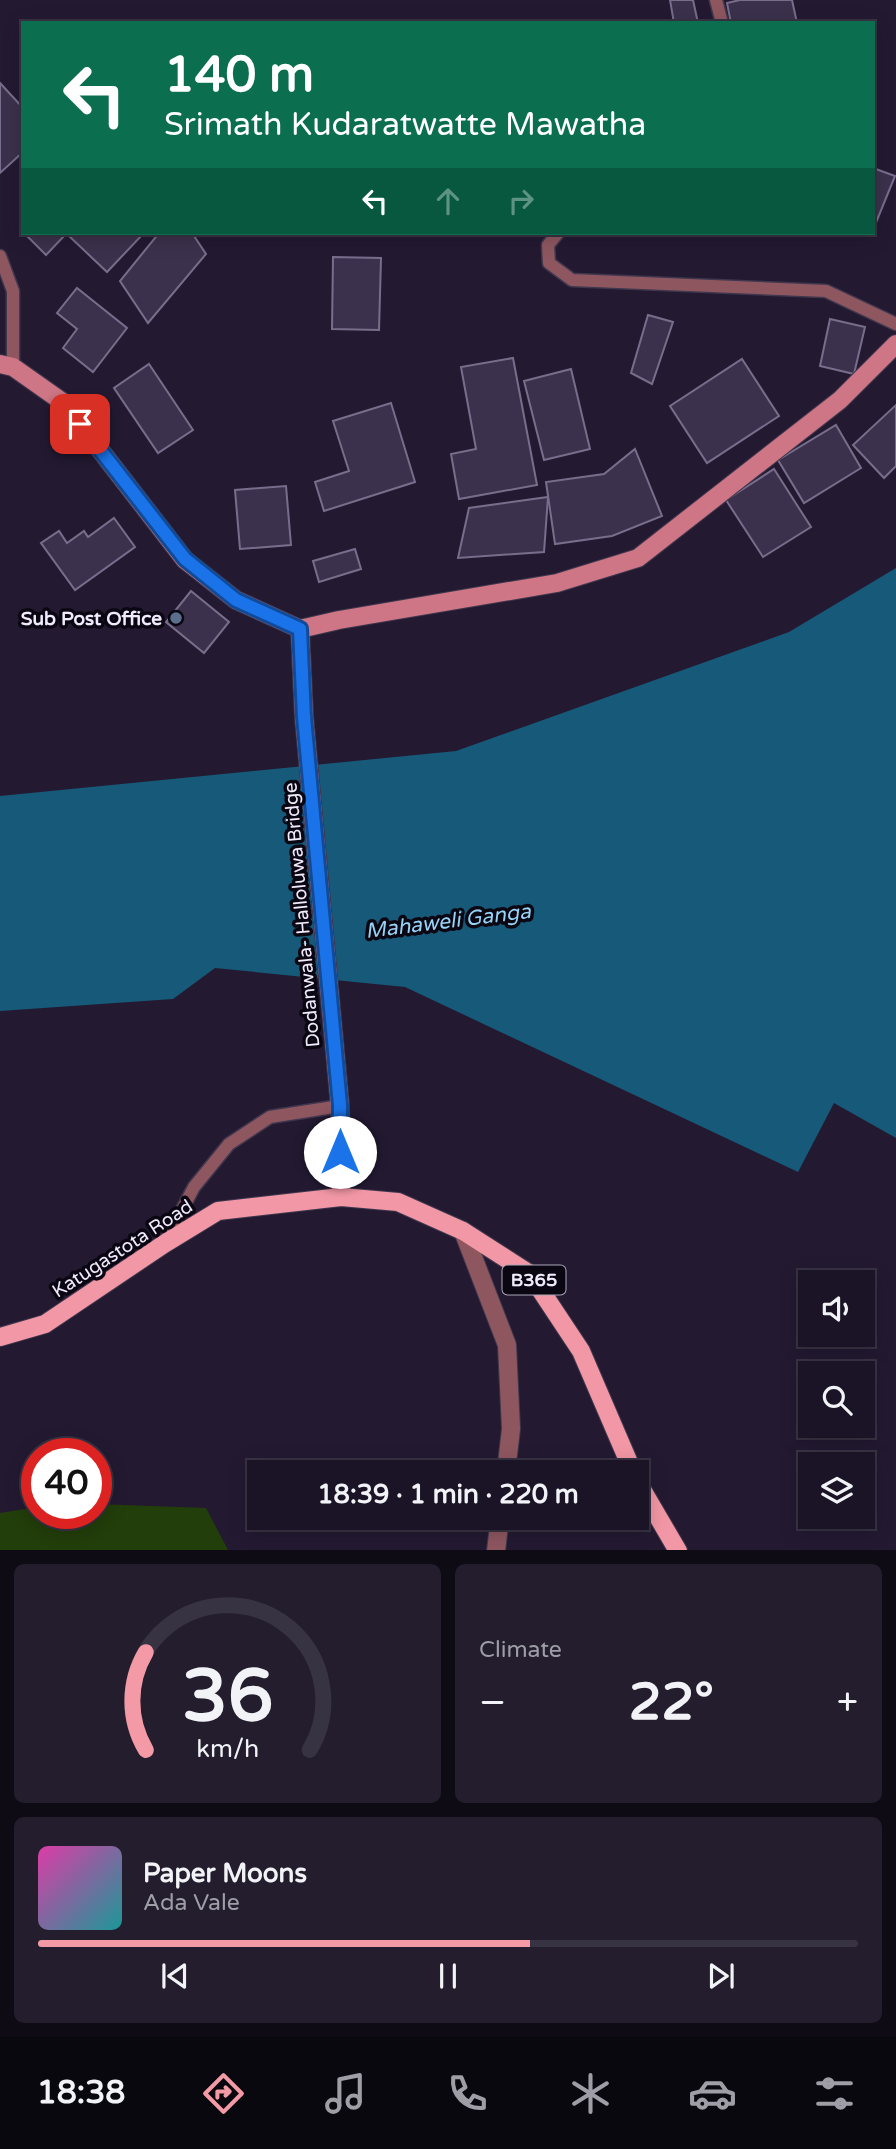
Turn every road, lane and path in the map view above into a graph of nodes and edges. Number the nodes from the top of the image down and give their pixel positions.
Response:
1 (716, 0) edge
2 (721, 21) edge
3 (556, 235) edge
4 (0, 256) edge
5 (896, 324) edge
6 (896, 344) edge
7 (6, 366) edge
8 (300, 629) junction
9 (340, 1105) junction
10 (341, 1197) junction
11 (463, 1231) junction
12 (164, 1244) junction
13 (0, 1337) edge
14 (507, 1460) edge
15 (628, 1460) edge
16 (649, 1501) edge
17 (498, 1530) edge
18 (496, 1550) edge
19 (678, 1550) edge

1 - 2 lane
3 - 5 lane
4 - 7 lane
6 - 8 street
7 - 8 street
8 - 9 street, Dodanwala- Halloluwa Bridge
9 - 10 street, Dodanwala- Halloluwa Bridge
9 - 12 lane
10 - 11 main road, Katugastota Road / B365
10 - 12 main road, Katugastota Road / B365
11 - 14 street
11 - 15 main road, Katugastota Road / B365
12 - 13 main road, Katugastota Road / B365
16 - 19 main road
17 - 18 street

